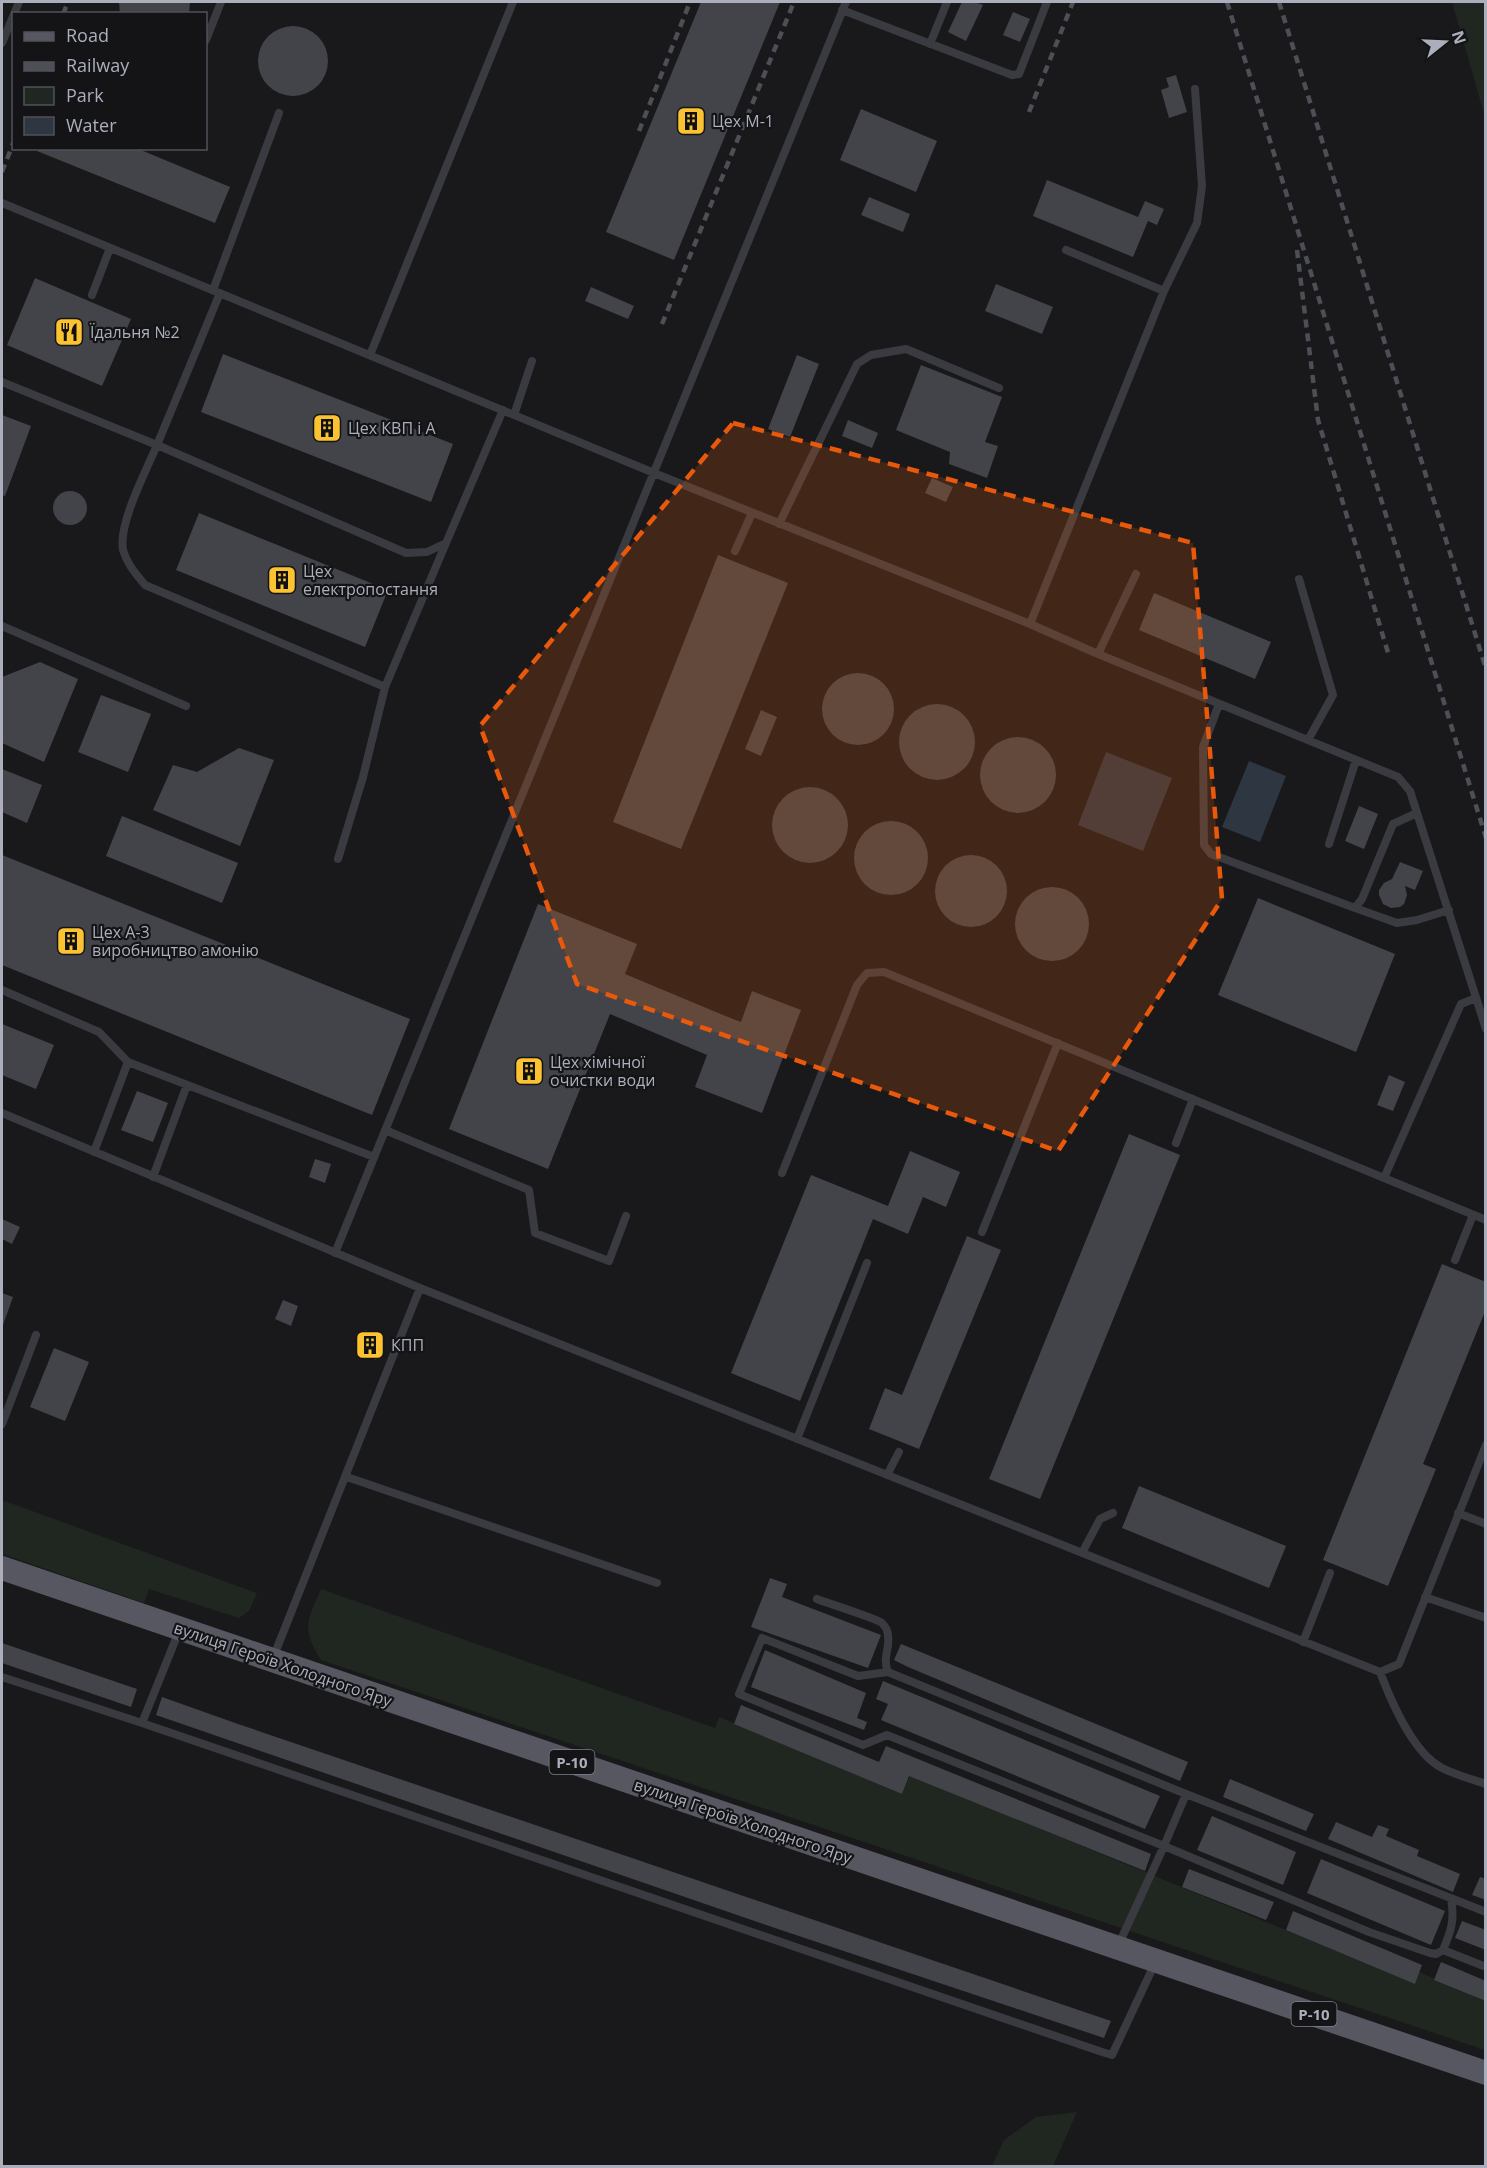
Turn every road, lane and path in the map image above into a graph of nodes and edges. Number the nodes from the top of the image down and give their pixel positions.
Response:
1 (221, 2) edge
2 (513, 2) edge
3 (846, 2) edge
4 (948, 2) edge
5 (1047, 2) edge
6 (842, 10) junction
7 (12, 19) edge
8 (207, 37) edge
9 (2, 43) edge
10 (930, 44) junction
11 (1195, 89) dead end
12 (279, 113) dead end
13 (2, 203) edge
14 (110, 248) junction
15 (1066, 250) dead end
16 (1164, 291) junction
17 (216, 292) junction
18 (92, 295) dead end
19 (370, 355) junction
20 (532, 361) dead end
21 (2, 382) edge
22 (999, 388) dead end
23 (503, 410) junction
24 (514, 415) junction
25 (157, 446) junction
26 (654, 473) junction
27 (752, 513) junction
28 (779, 524) junction
29 (446, 543) junction
30 (735, 551) dead end
31 (1136, 574) dead end
32 (1299, 579) dead end
33 (1030, 624) junction
34 (2, 627) edge
35 (1098, 654) junction
36 (385, 687) junction
37 (1219, 704) junction
38 (186, 706) dead end
39 (1308, 740) junction
40 (1356, 760) junction
41 (1417, 813) junction
42 (1329, 844) dead end
43 (338, 859) dead end
44 (1355, 908) junction
45 (1449, 910) junction
46 (2, 990) edge
47 (1476, 998) junction
48 (1485, 1029) edge
49 (1058, 1043) junction
50 (128, 1062) junction
51 (187, 1084) junction
52 (1193, 1099) junction
53 (2, 1113) edge
54 (385, 1130) junction
55 (1176, 1143) dead end
56 (94, 1152) junction
57 (374, 1156) junction
58 (782, 1173) dead end
59 (153, 1177) junction
60 (1384, 1178) junction
61 (1473, 1215) junction
62 (626, 1216) dead end
63 (1485, 1220) edge
64 (982, 1232) dead end
65 (335, 1253) junction
66 (1455, 1260) dead end
67 (867, 1263) dead end
68 (420, 1288) junction
69 (36, 1335) dead end
70 (2, 1424) edge
71 (797, 1439) junction
72 (1485, 1445) edge
73 (899, 1452) dead end
74 (887, 1475) junction
75 (347, 1477) junction
76 (1113, 1513) dead end
77 (1458, 1513) junction
78 (1485, 1524) edge
79 (1082, 1553) junction
80 (2, 1568) edge
81 (1330, 1573) dead end
82 (657, 1583) dead end
83 (1425, 1597) junction
84 (817, 1599) dead end
85 (1485, 1618) edge
86 (180, 1629) junction
87 (1303, 1642) junction
88 (272, 1661) junction
89 (888, 1672) junction
90 (1380, 1672) junction
91 (2, 1677) edge
92 (142, 1723) junction
93 (1485, 1784) edge
94 (1186, 1794) junction
95 (1164, 1846) junction
96 (1451, 1899) junction
97 (1485, 1912) edge
98 (1117, 1947) junction
99 (1443, 1950) junction
100 (1157, 1960) junction
101 (1485, 1967) edge
102 (1485, 2073) edge

1 - 8 lane
2 - 19 lane
3 - 6 lane
4 - 10 lane
5 - 10 lane
6 - 10 lane
6 - 26 lane
7 - 9 lane
11 - 16 lane
12 - 17 lane
13 - 14 lane
14 - 17 lane
14 - 18 lane
15 - 16 lane
16 - 33 lane
17 - 19 lane
17 - 25 lane
19 - 23 lane
20 - 24 lane
21 - 25 lane
22 - 28 lane
23 - 24 lane
23 - 29 lane
24 - 26 lane
25 - 29 lane
25 - 36 lane
26 - 27 lane
26 - 54 lane
27 - 28 lane
27 - 30 lane
28 - 33 lane
29 - 36 lane
31 - 35 lane
32 - 39 lane
33 - 35 lane
34 - 38 lane
35 - 37 lane
36 - 43 lane
37 - 39 lane
37 - 44 lane
39 - 40 lane
40 - 41 lane
40 - 42 lane
41 - 44 lane
41 - 45 lane
44 - 45 lane
45 - 47 lane
46 - 50 lane
47 - 48 lane
47 - 60 lane
49 - 52 lane
49 - 58 lane
49 - 64 lane
50 - 51 lane
50 - 56 lane
51 - 57 lane
51 - 59 lane
52 - 55 lane
52 - 60 lane
53 - 56 lane
54 - 57 lane
54 - 62 lane
56 - 59 lane
57 - 65 lane
59 - 65 lane
60 - 61 lane
61 - 63 lane
61 - 66 lane
65 - 68 lane
67 - 71 lane
68 - 71 lane
68 - 75 lane
69 - 70 lane
71 - 74 lane
72 - 77 lane
73 - 74 lane
74 - 79 lane
75 - 82 lane
75 - 88 lane
76 - 79 lane
77 - 78 lane
77 - 83 lane
79 - 87 lane
80 - 86 main road, вулиця Героїв Холодного Яру / Р-10
81 - 87 lane
83 - 85 lane
83 - 90 lane
84 - 89 lane
86 - 88 main road, вулиця Героїв Холодного Яру / Р-10
86 - 92 lane
87 - 90 lane
88 - 98 main road, вулиця Героїв Холодного Яру / Р-10
89 - 94 lane
89 - 95 lane
90 - 93 lane
91 - 92 lane
92 - 100 lane
94 - 95 lane
94 - 96 lane
95 - 98 lane
95 - 99 lane
96 - 97 lane
96 - 99 lane
98 - 100 main road, вулиця Героїв Холодного Яру / Р-10
99 - 101 lane
100 - 102 main road, вулиця Героїв Холодного Яру / Р-10

